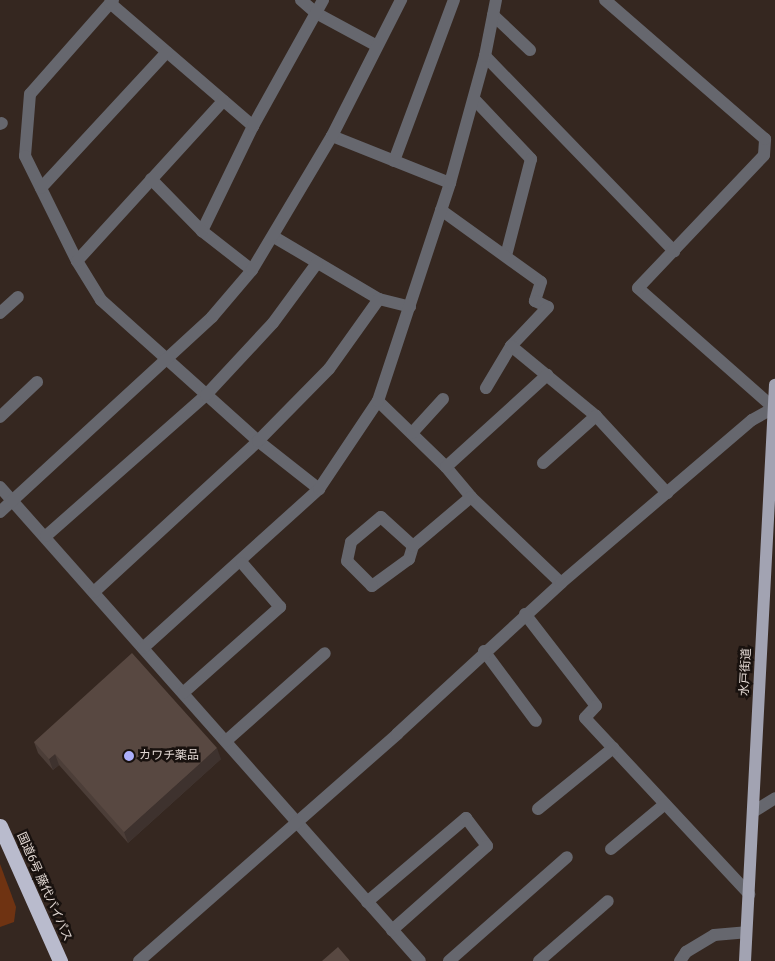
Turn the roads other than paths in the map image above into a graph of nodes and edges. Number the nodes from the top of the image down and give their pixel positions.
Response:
1 (301, 0) edge
2 (323, 0) edge
3 (401, 0) edge
4 (454, 0) edge
5 (496, 0) edge
6 (604, 0) edge
7 (111, 2) edge
8 (316, 13) junction
9 (493, 15) junction
10 (377, 46) junction
11 (530, 50) dead end
12 (167, 52) junction
13 (485, 56) junction
14 (474, 99) junction
15 (223, 101) junction
16 (253, 126) junction
17 (332, 136) junction
18 (770, 147) edge
19 (394, 160) junction
20 (151, 179) junction
21 (450, 183) junction
22 (41, 188) junction
23 (442, 210) junction
24 (202, 231) junction
25 (274, 237) junction
26 (674, 251) junction
27 (506, 256) junction
28 (77, 261) junction
29 (317, 263) junction
30 (252, 270) junction
31 (18, 297) dead end
32 (379, 299) junction
33 (410, 307) junction
34 (0, 313) edge
35 (511, 346) junction
36 (166, 360) junction
37 (547, 375) junction
38 (37, 382) dead end
39 (775, 385) edge
40 (486, 388) dead end
41 (206, 395) junction
42 (444, 399) dead end
43 (378, 401) junction
44 (774, 408) edge
45 (596, 416) junction
46 (0, 417) edge
47 (774, 430) edge
48 (412, 434) junction
49 (258, 441) junction
50 (543, 463) dead end
51 (446, 467) junction
52 (0, 487) edge
53 (319, 490) junction
54 (666, 493) junction
55 (471, 497) junction
56 (12, 502) junction
57 (0, 512) edge
58 (46, 536) junction
59 (413, 546) junction
60 (242, 562) junction
61 (561, 583) junction
62 (94, 592) junction
63 (525, 614) junction
64 (144, 648) junction
65 (484, 651) junction
66 (324, 653) dead end
67 (184, 693) junction
68 (536, 721) dead end
69 (226, 741) junction
70 (613, 748) junction
71 (775, 798) edge
72 (665, 804) junction
73 (538, 809) dead end
74 (753, 812) junction
75 (296, 822) junction
76 (0, 826) edge
77 (611, 849) dead end
78 (567, 857) dead end
79 (748, 894) junction
80 (608, 901) dead end
81 (367, 902) junction
82 (392, 930) junction
83 (746, 932) junction
84 (60, 961) edge
85 (139, 961) edge
86 (420, 961) edge
87 (449, 961) edge
88 (539, 961) edge
89 (680, 961) edge
90 (744, 961) edge

1 - 8 street
2 - 8 street
3 - 10 street
4 - 19 street
5 - 9 street
6 - 18 street
7 - 12 street
7 - 22 street
8 - 10 street
8 - 16 street
9 - 11 street
9 - 13 street
10 - 17 street
12 - 15 street
12 - 22 street
13 - 14 street
13 - 26 street
14 - 21 street
14 - 27 street
15 - 16 street
15 - 20 street
16 - 24 street
17 - 19 street
17 - 25 street
18 - 26 street
19 - 21 street
20 - 24 street
20 - 28 street
21 - 23 street
22 - 28 street
23 - 27 street
23 - 33 street
24 - 30 street
25 - 29 street
25 - 30 street
26 - 44 street
27 - 35 street
28 - 36 street
29 - 32 street
29 - 41 street
30 - 36 street
31 - 34 street
32 - 33 street
32 - 49 street
33 - 43 street
35 - 37 street
35 - 40 street
36 - 41 street
36 - 56 street
37 - 45 street
37 - 51 street
38 - 46 street
39 - 44 main road, 水戸街道
41 - 49 street
41 - 58 street
42 - 48 street
43 - 48 street
43 - 53 street
44 - 47 main road, 水戸街道
44 - 54 street
45 - 50 street
45 - 54 street
47 - 74 main road, 水戸街道
48 - 51 street
49 - 53 street
49 - 62 street
51 - 55 street
52 - 56 street
53 - 60 street
54 - 61 street
55 - 59 street
55 - 61 street
56 - 57 street
56 - 58 street
58 - 62 street
59 - 59 street
60 - 64 street
60 - 67 street
61 - 63 street
62 - 64 street
63 - 65 street
63 - 70 street
64 - 67 street
65 - 68 street
65 - 75 street
66 - 69 street
67 - 69 street
69 - 75 street
70 - 72 street
70 - 73 street
71 - 74 street
72 - 77 street
72 - 79 street
74 - 79 main road, 水戸街道
75 - 81 street
75 - 85 street
76 - 84 highway, 国道6号 藤代バイパス
78 - 87 street
79 - 83 main road, 水戸街道
80 - 88 street
81 - 82 street
81 - 82 street
82 - 86 street
83 - 89 street
83 - 90 main road, 水戸街道

